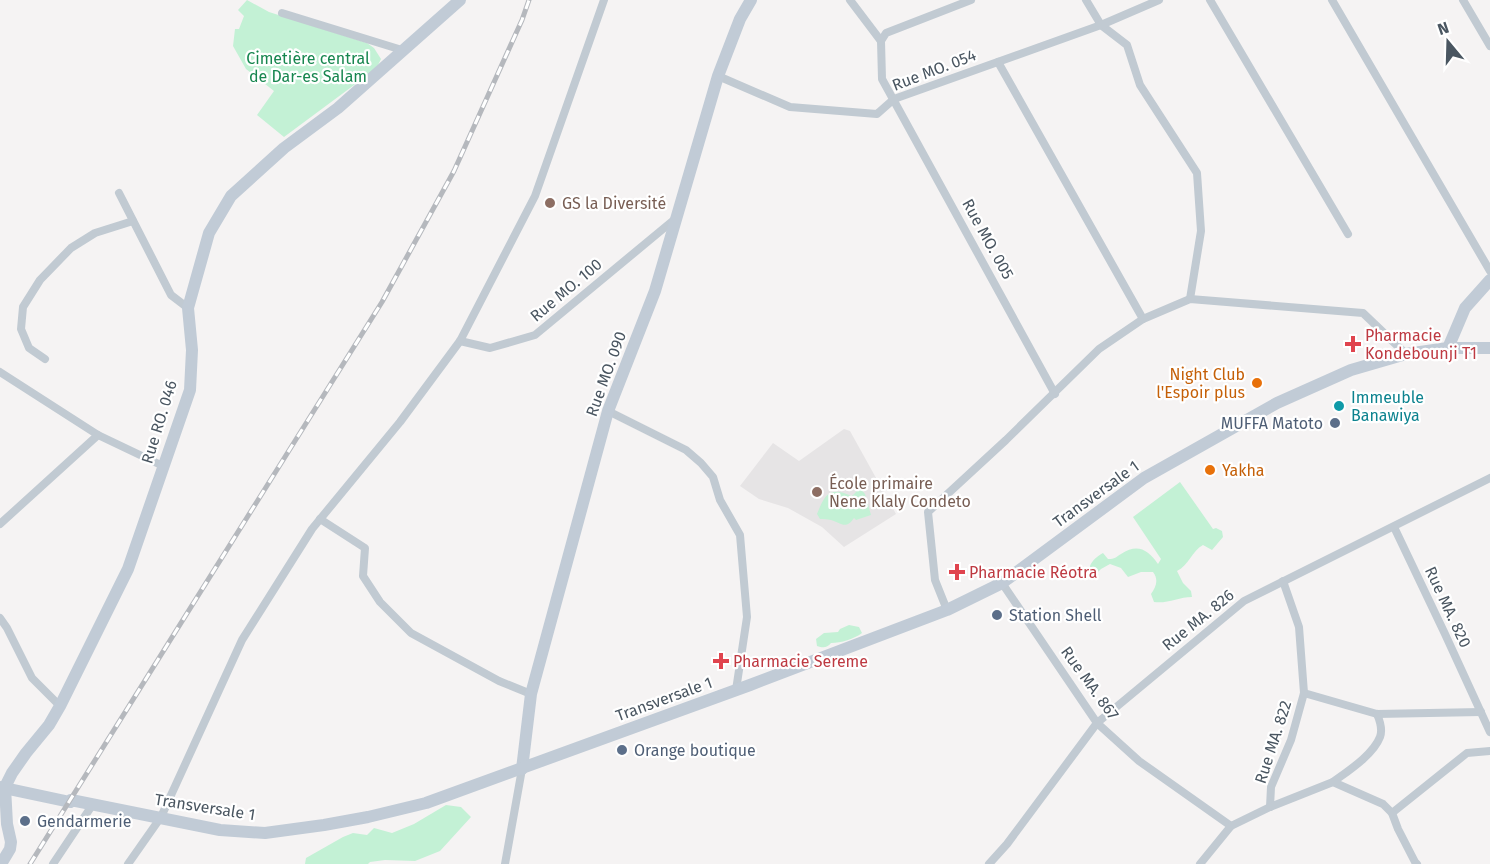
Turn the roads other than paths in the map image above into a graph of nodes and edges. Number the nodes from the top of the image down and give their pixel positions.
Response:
1 (460, 0) edge
2 (604, 0) edge
3 (751, 0) edge
4 (850, 0) edge
5 (971, 0) edge
6 (1086, 0) edge
7 (1159, 0) edge
8 (1210, 0) edge
9 (1332, 0) edge
10 (1463, 0) edge
11 (282, 13) dead end
12 (1101, 25) junction
13 (881, 41) junction
14 (1490, 46) edge
15 (402, 50) junction
16 (998, 62) junction
17 (718, 76) junction
18 (894, 99) junction
19 (118, 193) dead end
20 (675, 219) junction
21 (133, 221) junction
22 (1348, 234) dead end
23 (1490, 271) edge
24 (1490, 280) edge
25 (1190, 299) junction
26 (188, 308) junction
27 (1143, 319) junction
28 (460, 341) junction
29 (1448, 348) junction
30 (1490, 348) edge
31 (1406, 354) junction
32 (45, 359) dead end
33 (0, 372) edge
34 (1055, 394) junction
35 (608, 411) junction
36 (98, 435) junction
37 (164, 466) junction
38 (1490, 478) edge
39 (320, 519) junction
40 (0, 524) edge
41 (1394, 527) junction
42 (1283, 581) junction
43 (1002, 583) junction
44 (947, 610) junction
45 (0, 618) edge
46 (736, 690) junction
47 (1304, 693) junction
48 (531, 694) junction
49 (60, 706) junction
50 (1481, 712) junction
51 (1377, 714) junction
52 (1097, 723) junction
53 (1490, 732) edge
54 (1490, 751) edge
55 (522, 769) junction
56 (1333, 782) junction
57 (3, 787) edge
58 (93, 804) junction
59 (1270, 807) junction
60 (1392, 813) junction
61 (160, 817) junction
62 (1231, 826) junction
63 (1416, 863) edge
64 (1, 864) edge
65 (54, 864) edge
66 (128, 864) edge
67 (506, 864) edge
68 (988, 864) edge
69 (1200, 864) edge

1 - 15 street, Rue RO. 046
2 - 28 street
3 - 17 street, Rue MO. 090
4 - 13 street
5 - 13 street
6 - 12 street
7 - 12 street, Rue MO. 054
8 - 22 street
9 - 23 street
10 - 14 street
11 - 15 street
12 - 16 street, Rue MO. 054
12 - 25 street
13 - 18 street, Rue MO. 005
15 - 26 street, Rue RO. 046
16 - 18 street, Rue MO. 054
16 - 27 street
17 - 18 street, Rue MO. 054
17 - 20 street, Rue MO. 090
18 - 34 street, Rue MO. 005
19 - 21 street
20 - 28 street, Rue MO. 100
20 - 35 street, Rue MO. 090
21 - 26 street
21 - 32 street
24 - 29 street
25 - 27 street
25 - 31 street
26 - 37 street, Rue RO. 046
27 - 34 street
28 - 39 street
29 - 30 street, Transversale 1
29 - 31 street, Transversale 1
31 - 43 street, Transversale 1
33 - 36 street
34 - 44 street
35 - 46 street
35 - 48 street, Rue MO. 090
36 - 37 street
36 - 40 street
37 - 49 street, Rue RO. 046
38 - 41 street, Rue MA. 826
39 - 48 street
39 - 61 street
41 - 42 street, Rue MA. 826
41 - 50 street, Rue MA. 820
42 - 47 street, Rue MA. 822
42 - 52 street, Rue MA. 826
43 - 44 street, Transversale 1
43 - 52 street, Rue MA. 867
44 - 46 street, Transversale 1
45 - 49 street
46 - 55 street, Transversale 1
47 - 51 street
47 - 59 street, Rue MA. 822
48 - 55 street, Rue MO. 090
49 - 57 street, Rue RO. 046
50 - 51 street
50 - 53 street, Rue MA. 820
51 - 56 street
52 - 62 street, Rue MA. 867
52 - 68 street, Rue MA. 826
54 - 60 street
55 - 61 street, Transversale 1
55 - 67 street
56 - 59 street
56 - 60 street
57 - 58 street, Transversale 1
57 - 64 street
58 - 61 street, Transversale 1
58 - 65 street
59 - 62 street
60 - 63 street
61 - 66 street
62 - 69 street

